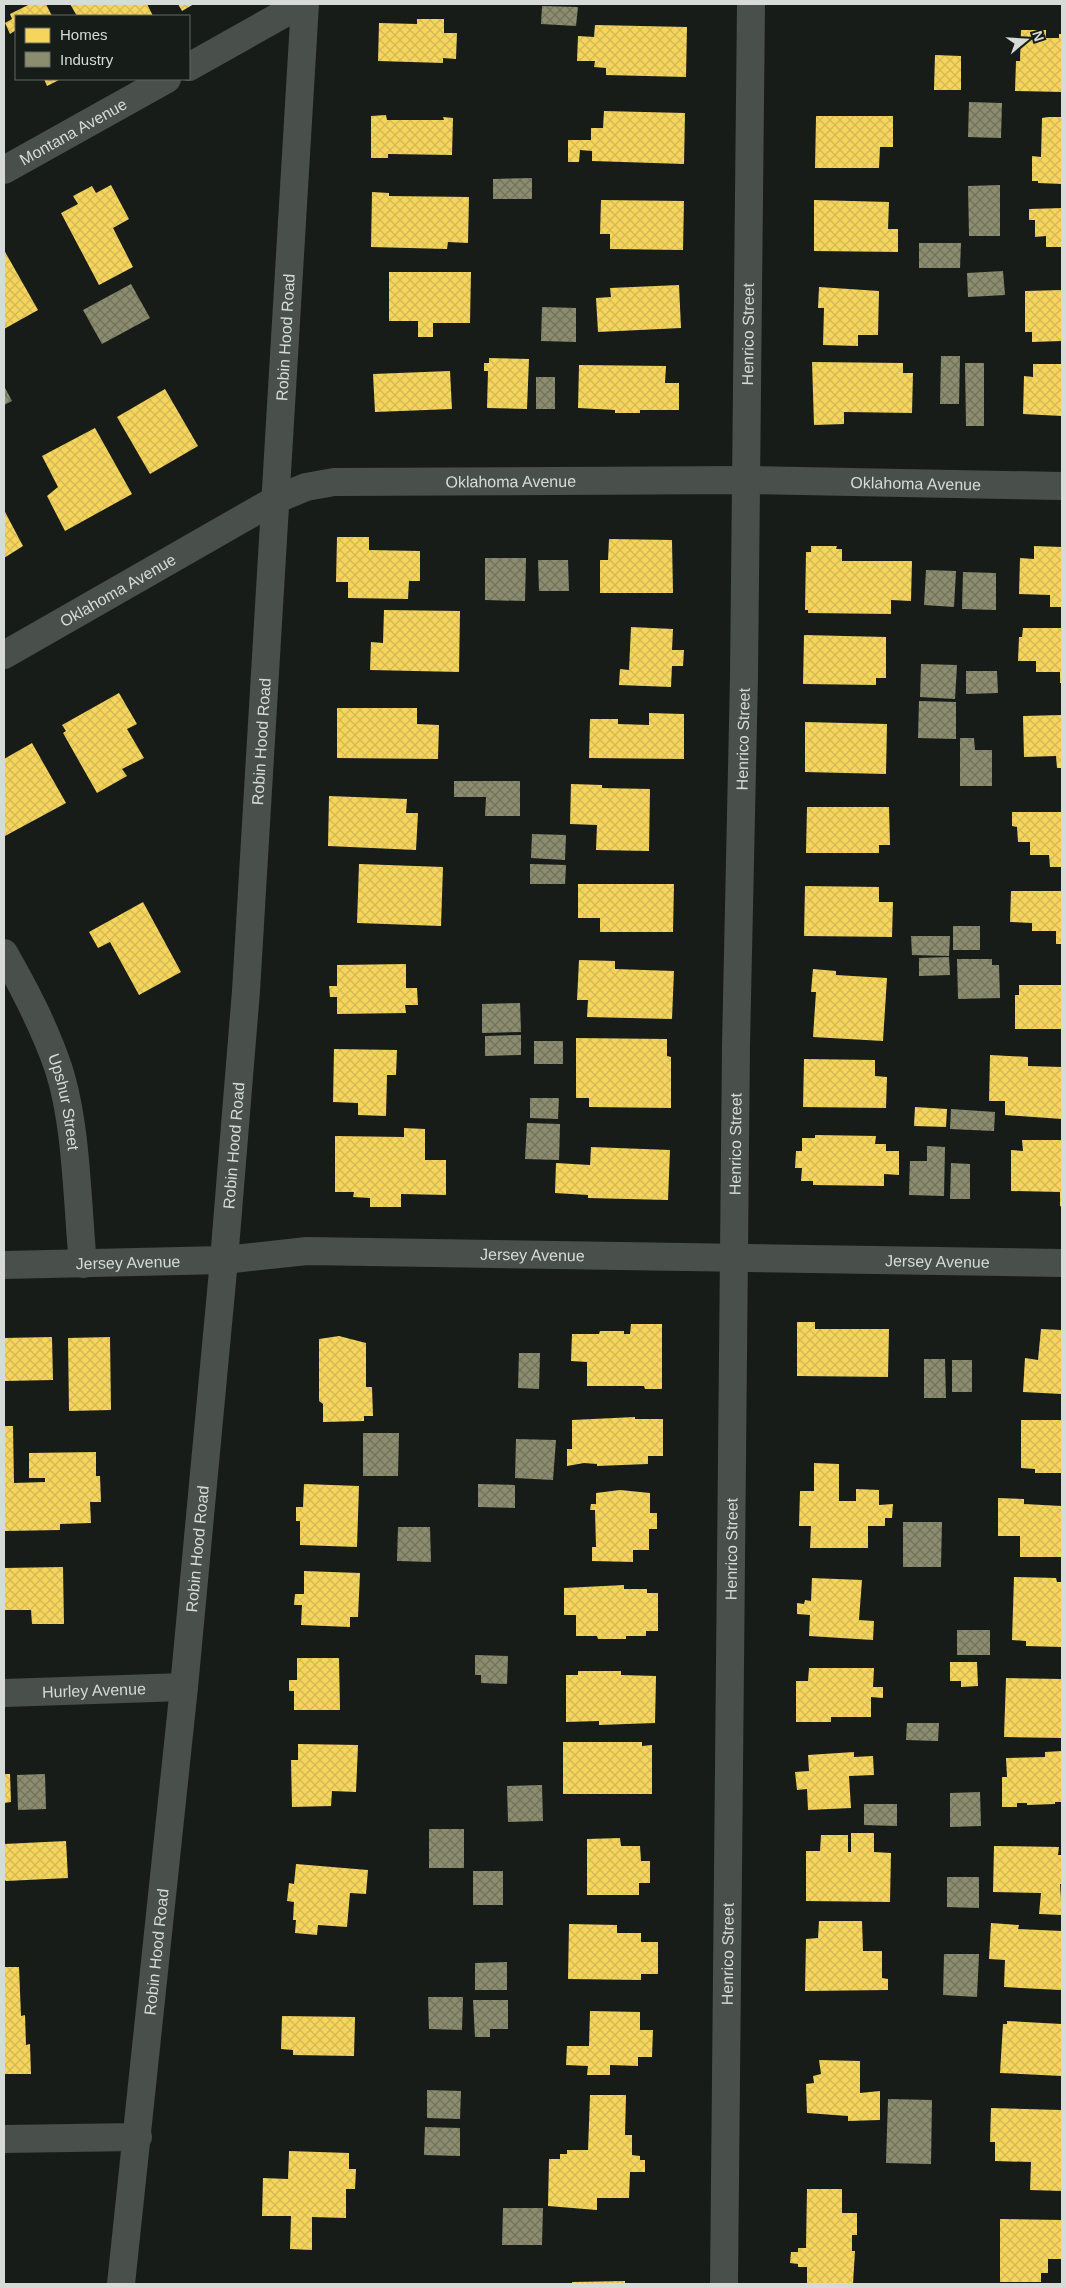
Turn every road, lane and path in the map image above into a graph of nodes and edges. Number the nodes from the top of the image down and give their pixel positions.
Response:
1 (303, 4) edge
2 (751, 4) edge
3 (190, 65) edge
4 (165, 80) edge
5 (4, 170) edge
6 (746, 480) junction
7 (1062, 486) edge
8 (274, 500) junction
9 (4, 655) edge
10 (4, 953) edge
11 (734, 1258) junction
12 (224, 1260) junction
13 (1062, 1263) edge
14 (83, 1264) junction
15 (4, 1265) edge
16 (184, 1687) junction
17 (4, 1693) edge
18 (138, 2137) junction
19 (4, 2139) edge
20 (121, 2284) edge
21 (724, 2284) edge

1 - 3 street
1 - 8 street, Robin Hood Road
2 - 6 street, Henrico Street
4 - 5 street, Montana Avenue
6 - 7 street, Oklahoma Avenue
6 - 8 street, Oklahoma Avenue
6 - 11 street, Henrico Street
8 - 9 street, Oklahoma Avenue
8 - 12 street, Robin Hood Road
10 - 14 street, Upshur Street
11 - 12 street, Jersey Avenue
11 - 13 street, Jersey Avenue
11 - 21 street, Henrico Street
12 - 14 street, Jersey Avenue
12 - 16 street, Robin Hood Road
14 - 15 street, Jersey Avenue
16 - 17 street, Hurley Avenue
16 - 18 street, Robin Hood Road
18 - 19 street
18 - 20 street, Robin Hood Road

